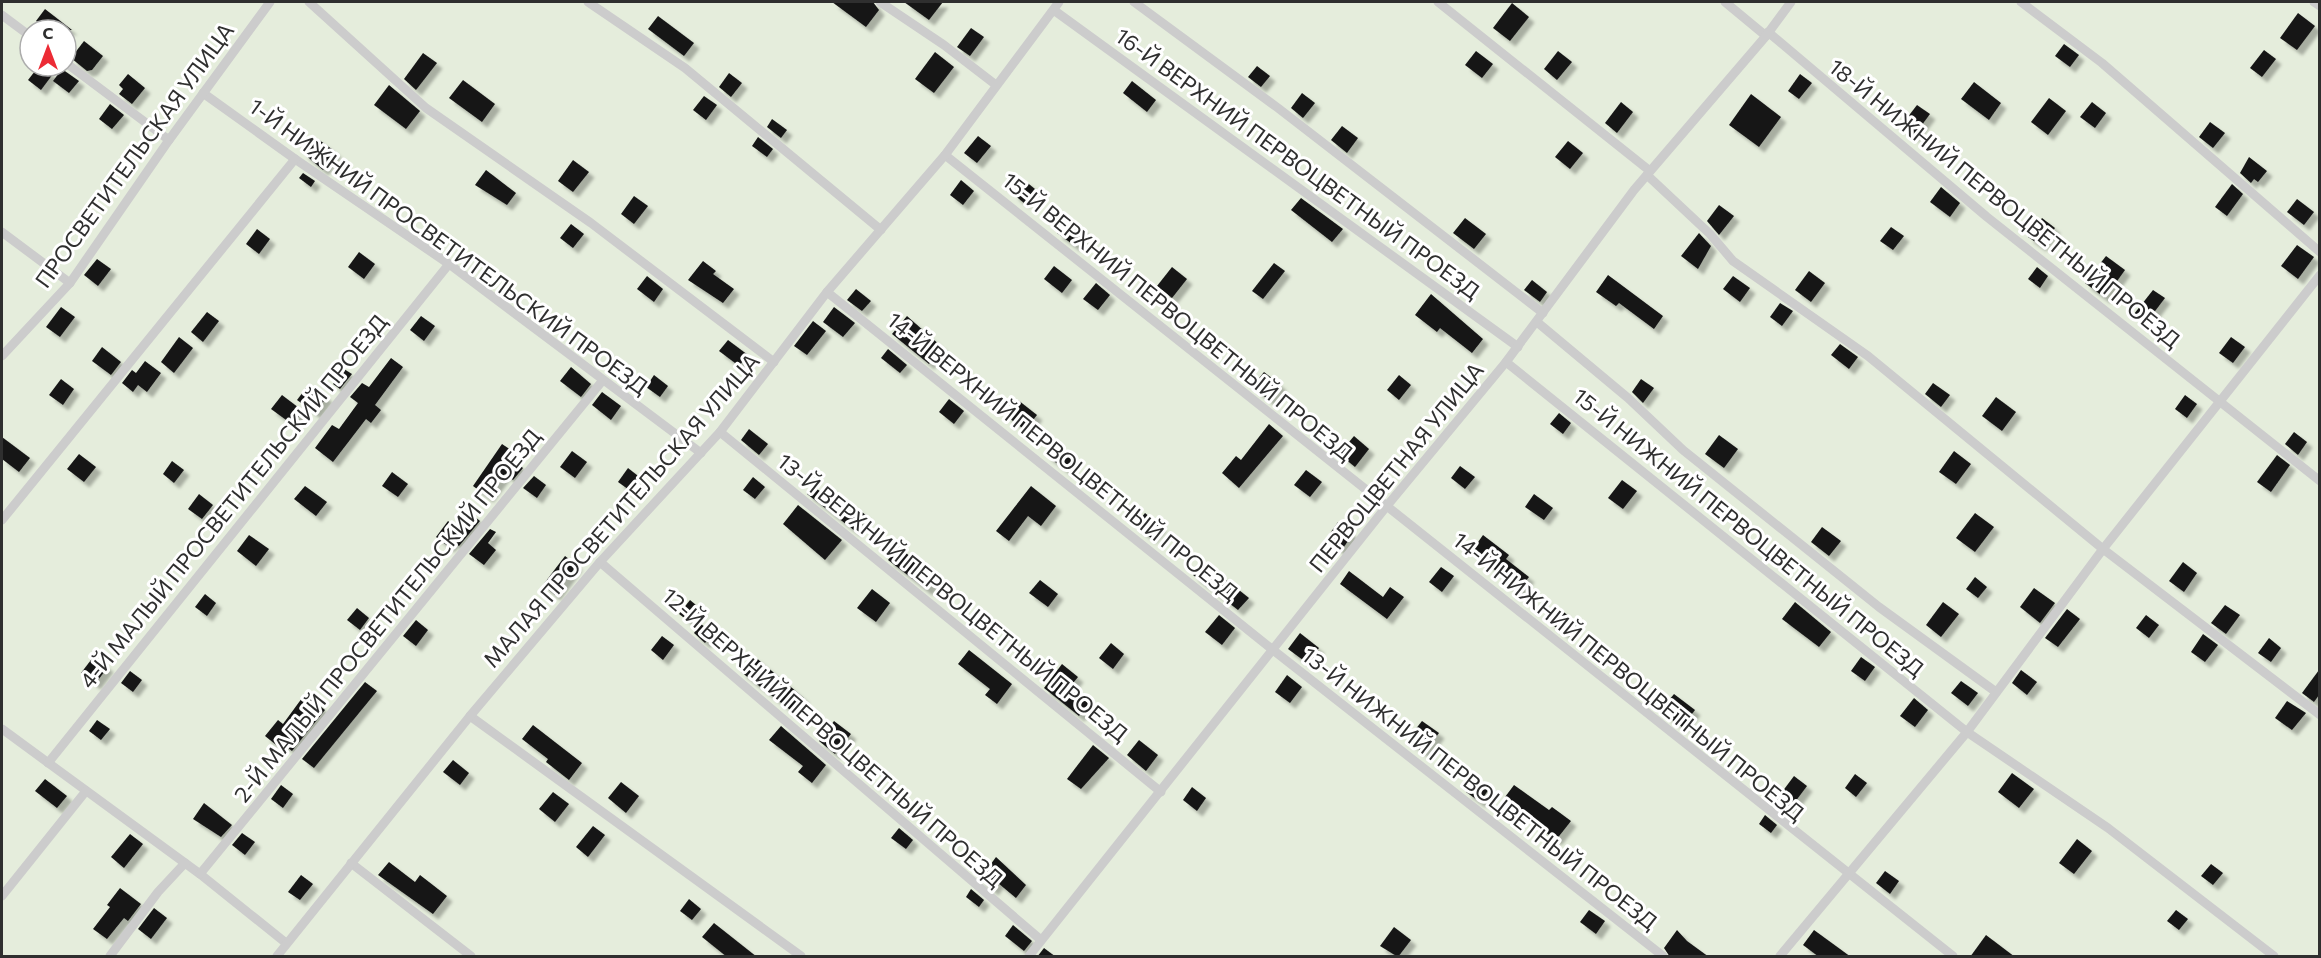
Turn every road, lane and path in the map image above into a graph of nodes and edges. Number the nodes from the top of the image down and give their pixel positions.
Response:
1 (309, 2) edge
2 (588, 2) edge
3 (880, 2) edge
4 (1134, 2) edge
5 (1438, 2) edge
6 (1725, 2) edge
7 (1791, 2) edge
8 (2021, 2) edge
9 (2314, 2) edge
10 (266, 3) edge
11 (1057, 6) edge
12 (2319, 6) edge
13 (2, 15) edge
14 (18, 27) edge
15 (1767, 34) junction
16 (78, 72) edge
17 (996, 85) junction
18 (203, 93) junction
19 (169, 140) junction
20 (945, 155) junction
21 (295, 159) junction
22 (1649, 173) junction
23 (881, 230) junction
24 (2, 232) edge
25 (2319, 252) edge
26 (449, 264) junction
27 (2319, 275) edge
28 (69, 283) junction
29 (827, 292) junction
30 (1543, 313) junction
31 (1536, 322) junction
32 (1518, 347) junction
33 (2, 356) edge
34 (774, 362) junction
35 (1506, 362) junction
36 (603, 380) junction
37 (2218, 402) junction
38 (720, 432) junction
39 (700, 453) junction
40 (2319, 481) edge
41 (1386, 507) junction
42 (2, 520) edge
43 (2103, 549) junction
44 (600, 562) junction
45 (1273, 650) junction
46 (1996, 692) junction
47 (2319, 715) edge
48 (470, 716) junction
49 (2, 729) edge
50 (1967, 732) junction
51 (48, 763) junction
52 (86, 791) junction
53 (1161, 792) junction
54 (185, 863) junction
55 (351, 863) junction
56 (200, 874) junction
57 (1847, 875) junction
58 (2, 896) edge
59 (1041, 940) junction
60 (286, 943) junction
61 (110, 957) edge
62 (276, 957) edge
63 (471, 957) edge
64 (801, 957) edge
65 (1029, 957) edge
66 (1664, 957) edge
67 (1780, 957) edge
68 (1953, 957) edge
69 (2274, 957) edge

1 - 34 lane
2 - 23 lane
3 - 17 lane
4 - 30 lane
5 - 22 lane
6 - 15 lane, 18-Й НИЖНИЙ ПЕРВОЦВЕТНЫЙ ПРОЕЗД
7 - 15 lane, ПЕРВОЦВЕТНАЯ УЛИЦА
8 - 25 lane
9 - 12 lane
10 - 18 lane, ПРОСВЕТИТЕЛЬСКАЯ УЛИЦА
11 - 17 lane, МАЛАЯ ПРОСВЕТИТЕЛЬСКАЯ УЛИЦА
11 - 32 lane, 16-Й ВЕРХНИЙ ПЕРВОЦВЕТНЫЙ ПРОЕЗД
13 - 14 lane
15 - 22 lane, ПЕРВОЦВЕТНАЯ УЛИЦА
15 - 37 lane, 18-Й НИЖНИЙ ПЕРВОЦВЕТНЫЙ ПРОЕЗД
16 - 19 lane
17 - 20 lane, МАЛАЯ ПРОСВЕТИТЕЛЬСКАЯ УЛИЦА
18 - 19 lane, ПРОСВЕТИТЕЛЬСКАЯ УЛИЦА
18 - 21 lane, 1-Й НИЖНИЙ ПРОСВЕТИТЕЛЬСКИЙ ПРОЕЗД
19 - 28 lane, ПРОСВЕТИТЕЛЬСКАЯ УЛИЦА
20 - 23 lane, МАЛАЯ ПРОСВЕТИТЕЛЬСКАЯ УЛИЦА
20 - 41 lane, 15-Й ВЕРХНИЙ ПЕРВОЦВЕТНЫЙ ПРОЕЗД
21 - 26 lane, 1-Й НИЖНИЙ ПРОСВЕТИТЕЛЬСКИЙ ПРОЕЗД
21 - 42 lane
22 - 30 lane, ПЕРВОЦВЕТНАЯ УЛИЦА
22 - 43 lane
23 - 29 lane, МАЛАЯ ПРОСВЕТИТЕЛЬСКАЯ УЛИЦА
24 - 28 lane
26 - 36 lane, 1-Й НИЖНИЙ ПРОСВЕТИТЕЛЬСКИЙ ПРОЕЗД
26 - 51 lane, 4-Й МАЛЫЙ ПРОСВЕТИТЕЛЬСКИЙ ПРОЕЗД
27 - 37 lane
28 - 33 lane, ПРОСВЕТИТЕЛЬСКАЯ УЛИЦА
29 - 34 lane, МАЛАЯ ПРОСВЕТИТЕЛЬСКАЯ УЛИЦА
29 - 45 lane, 14-Й ВЕРХНИЙ ПЕРВОЦВЕТНЫЙ ПРОЕЗД
30 - 31 lane, ПЕРВОЦВЕТНАЯ УЛИЦА
31 - 32 lane, ПЕРВОЦВЕТНАЯ УЛИЦА
31 - 46 lane
32 - 35 lane, ПЕРВОЦВЕТНАЯ УЛИЦА
34 - 38 lane, МАЛАЯ ПРОСВЕТИТЕЛЬСКАЯ УЛИЦА
35 - 41 lane, ПЕРВОЦВЕТНАЯ УЛИЦА
35 - 50 lane, 15-Й НИЖНИЙ ПЕРВОЦВЕТНЫЙ ПРОЕЗД
36 - 39 lane, 1-Й НИЖНИЙ ПРОСВЕТИТЕЛЬСКИЙ ПРОЕЗД
36 - 56 lane, 2-Й МАЛЫЙ ПРОСВЕТИТЕЛЬСКИЙ ПРОЕЗД
37 - 40 lane, 18-Й НИЖНИЙ ПЕРВОЦВЕТНЫЙ ПРОЕЗД
37 - 43 lane
38 - 39 lane, МАЛАЯ ПРОСВЕТИТЕЛЬСКАЯ УЛИЦА
38 - 53 lane, 13-Й ВЕРХНИЙ ПЕРВОЦВЕТНЫЙ ПРОЕЗД
39 - 44 lane, МАЛАЯ ПРОСВЕТИТЕЛЬСКАЯ УЛИЦА
41 - 45 lane, ПЕРВОЦВЕТНАЯ УЛИЦА
41 - 57 lane, 14-Й НИЖНИЙ ПЕРВОЦВЕТНЫЙ ПРОЕЗД
43 - 46 lane
43 - 47 lane
44 - 48 lane, МАЛАЯ ПРОСВЕТИТЕЛЬСКАЯ УЛИЦА
44 - 59 lane, 12-Й ВЕРХНИЙ ПЕРВОЦВЕТНЫЙ ПРОЕЗД
45 - 53 lane, ПЕРВОЦВЕТНАЯ УЛИЦА
45 - 66 lane, 13-Й НИЖНИЙ ПЕРВОЦВЕТНЫЙ ПРОЕЗД
46 - 50 lane
48 - 55 lane, МАЛАЯ ПРОСВЕТИТЕЛЬСКАЯ УЛИЦА
48 - 64 lane
49 - 51 lane
50 - 57 lane
50 - 69 lane, 15-Й НИЖНИЙ ПЕРВОЦВЕТНЫЙ ПРОЕЗД
51 - 52 lane
52 - 54 lane
52 - 58 lane
53 - 59 lane, ПЕРВОЦВЕТНАЯ УЛИЦА
54 - 56 lane
54 - 61 lane
55 - 60 lane, МАЛАЯ ПРОСВЕТИТЕЛЬСКАЯ УЛИЦА
55 - 63 lane
56 - 60 lane
57 - 67 lane
57 - 68 lane, 14-Й НИЖНИЙ ПЕРВОЦВЕТНЫЙ ПРОЕЗД
59 - 65 lane, ПЕРВОЦВЕТНАЯ УЛИЦА
60 - 62 lane, МАЛАЯ ПРОСВЕТИТЕЛЬСКАЯ УЛИЦА

